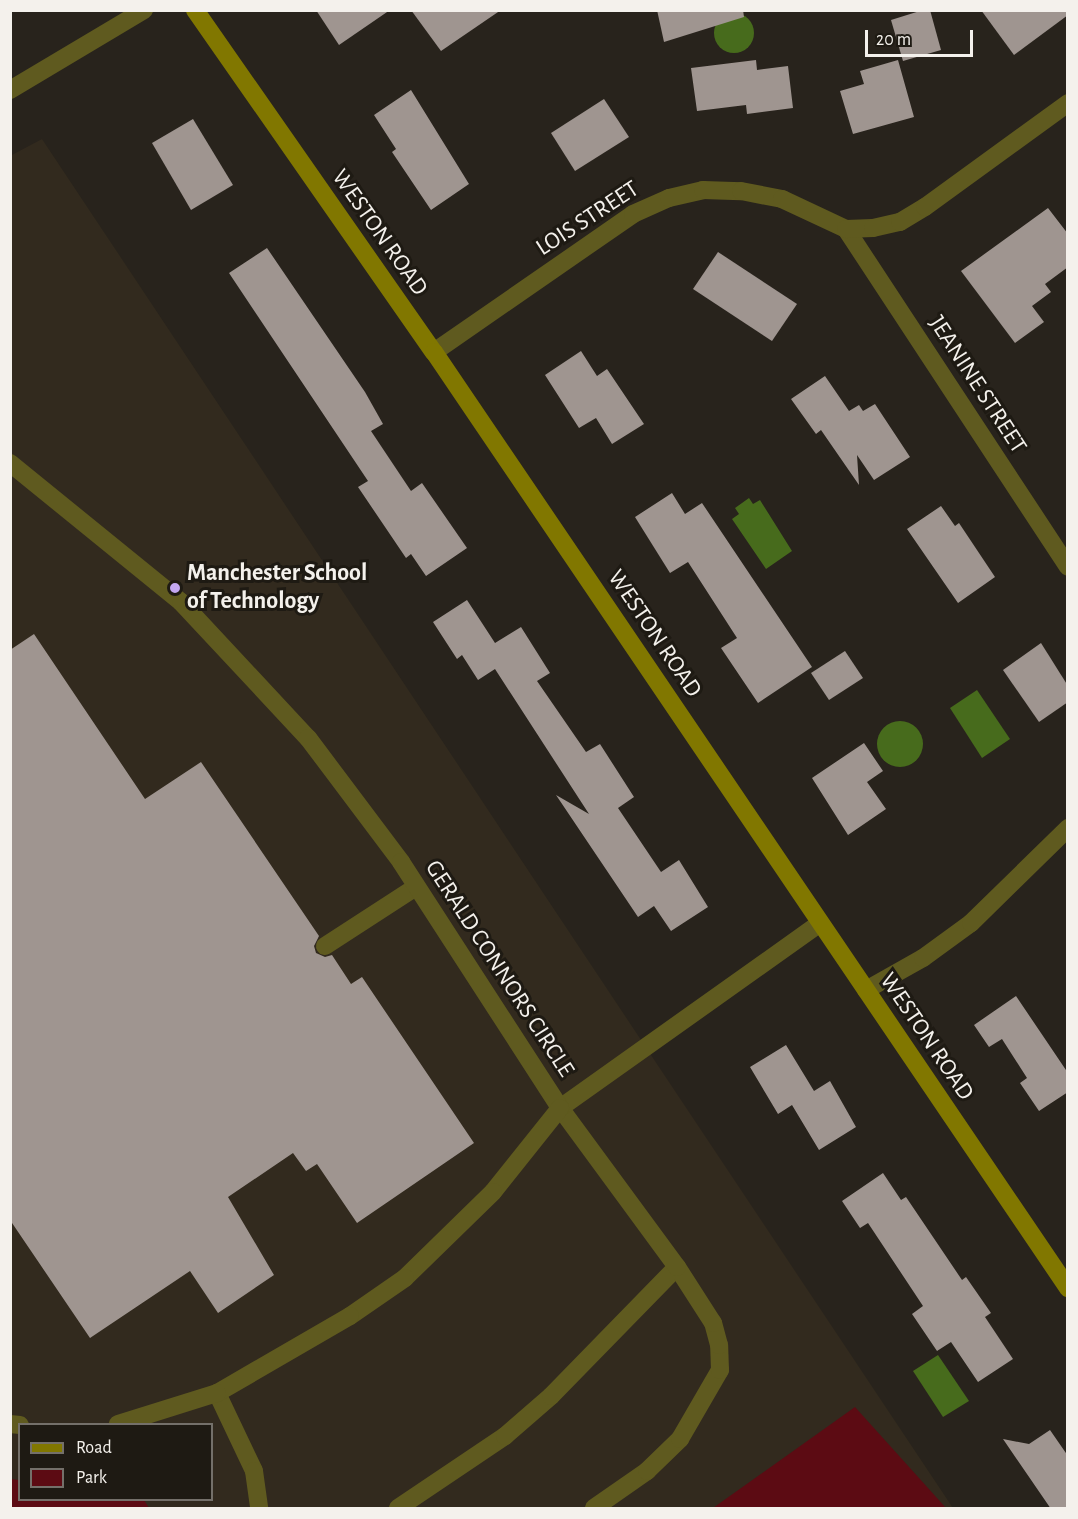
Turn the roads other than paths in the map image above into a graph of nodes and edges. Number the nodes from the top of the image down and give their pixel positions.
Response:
1 (144, 10) edge
2 (195, 10) edge
3 (10, 90) edge
4 (1068, 103) edge
5 (846, 229) junction
6 (434, 352) junction
7 (10, 463) edge
8 (1068, 567) edge
9 (1068, 828) edge
10 (416, 887) junction
11 (820, 923) junction
12 (326, 946) dead end
13 (866, 990) junction
14 (560, 1108) junction
15 (677, 1267) junction
16 (1068, 1288) edge
17 (217, 1393) junction
18 (124, 1423) edge
19 (259, 1509) edge
20 (398, 1509) edge
21 (594, 1509) edge

1 - 3 street
2 - 6 street, WESTON ROAD
4 - 5 street, LOIS STREET
5 - 6 street, LOIS STREET
5 - 8 street, JEANINE STREET
6 - 11 street, WESTON ROAD
7 - 10 street, GERALD CONNORS CIRCLE
9 - 13 street
10 - 12 street
10 - 14 street, GERALD CONNORS CIRCLE
11 - 13 street, WESTON ROAD
11 - 14 street
13 - 16 street, WESTON ROAD
14 - 15 street
14 - 17 street, GERALD CONNORS CIRCLE
15 - 20 street
15 - 21 street
17 - 18 street, GERALD CONNORS CIRCLE
17 - 19 street

